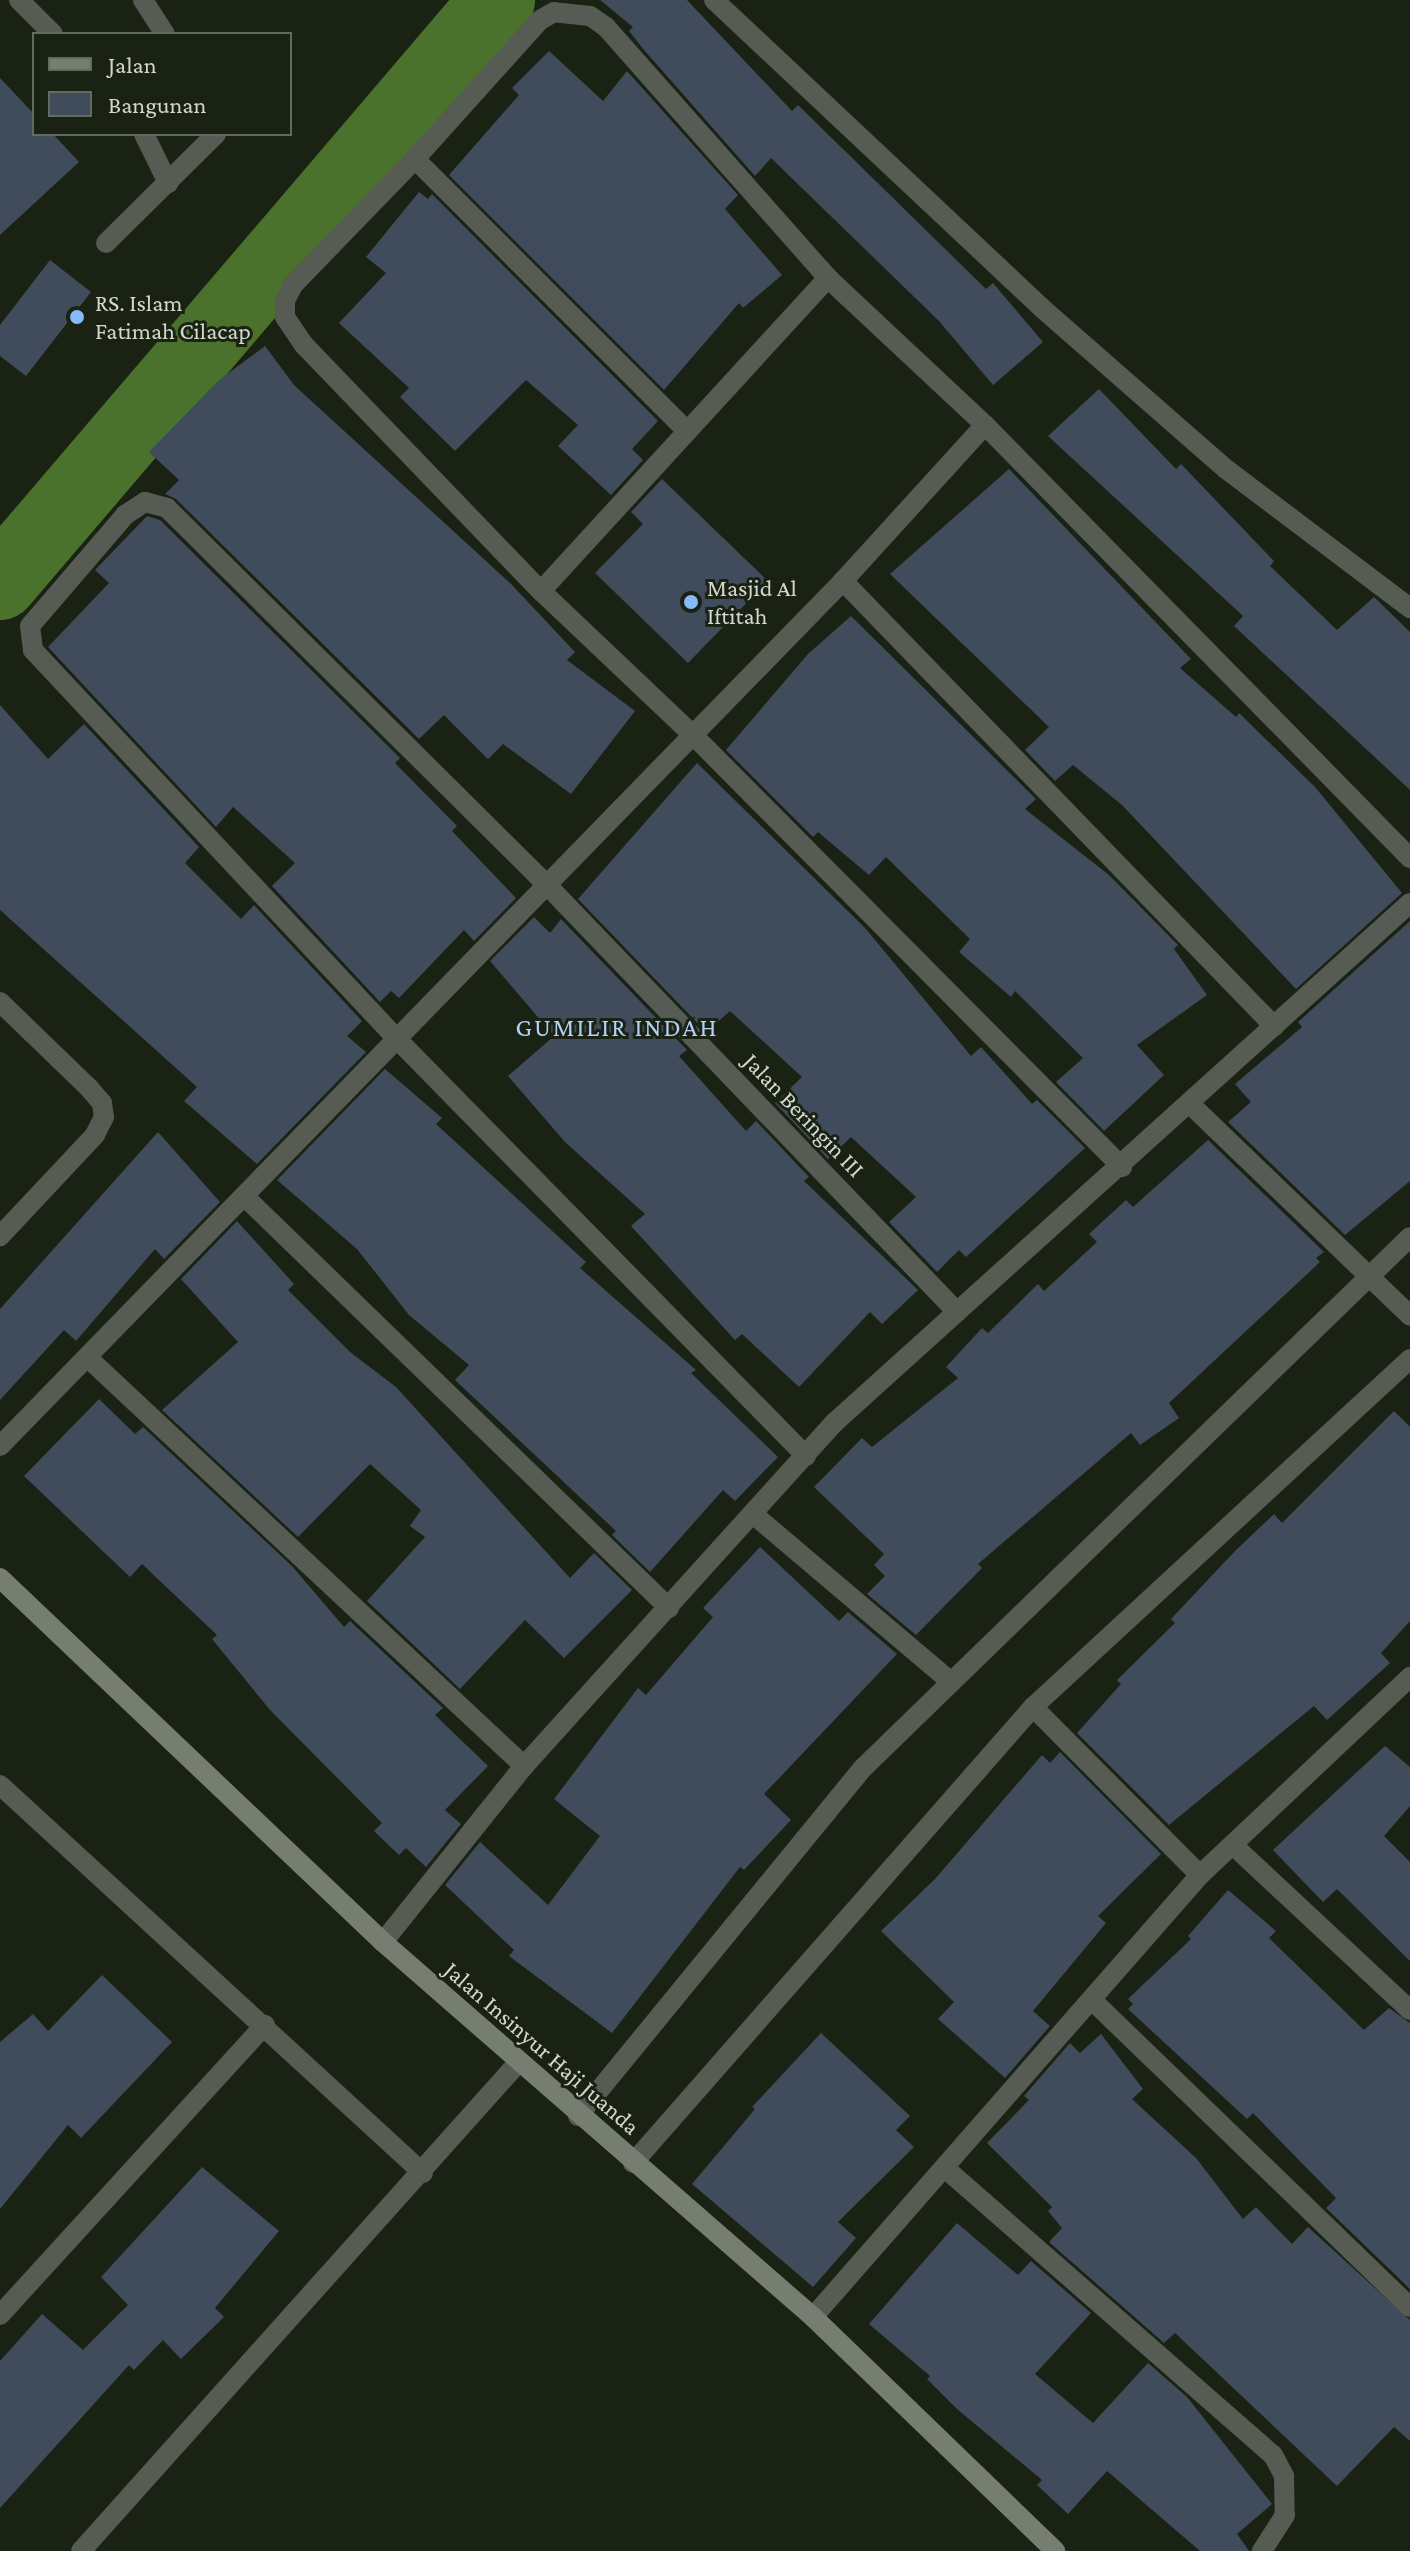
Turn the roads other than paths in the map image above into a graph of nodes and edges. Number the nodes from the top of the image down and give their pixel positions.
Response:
1 (19, 0) edge
2 (143, 0) edge
3 (714, 0) edge
4 (51, 32) edge
5 (164, 32) edge
6 (145, 136) edge
7 (214, 136) edge
8 (415, 159) junction
9 (168, 183) junction
10 (106, 243) dead end
11 (828, 278) junction
12 (985, 425) junction
13 (687, 431) junction
14 (843, 581) junction
15 (541, 591) junction
16 (1410, 608) edge
17 (693, 735) junction
18 (1410, 858) edge
19 (547, 885) junction
20 (1410, 903) edge
21 (0, 1002) edge
22 (1274, 1026) junction
23 (397, 1039) junction
24 (1189, 1103) junction
25 (1122, 1167) junction
26 (244, 1196) junction
27 (0, 1236) edge
28 (1410, 1237) edge
29 (1369, 1274) junction
30 (957, 1312) junction
31 (1410, 1316) edge
32 (87, 1357) junction
33 (1410, 1359) edge
34 (0, 1446) edge
35 (806, 1456) junction
36 (753, 1514) junction
37 (0, 1578) edge
38 (669, 1608) junction
39 (951, 1682) junction
40 (1407, 1686) edge
41 (1033, 1707) junction
42 (524, 1766) junction
43 (0, 1785) edge
44 (1235, 1847) junction
45 (1200, 1875) junction
46 (383, 1942) junction
47 (1094, 2002) junction
48 (1410, 2010) edge
49 (265, 2025) junction
50 (517, 2064) junction
51 (578, 2116) junction
52 (633, 2163) junction
53 (946, 2169) junction
54 (423, 2173) junction
55 (1410, 2307) edge
56 (0, 2315) edge
57 (813, 2317) junction
58 (81, 2551) edge
59 (1055, 2551) edge
60 (1262, 2551) edge

1 - 4 street
2 - 5 street
3 - 16 street
6 - 9 street
7 - 9 street
8 - 11 street
8 - 13 street
8 - 15 street
9 - 10 street
11 - 12 street
11 - 13 street
12 - 14 street
12 - 18 street
13 - 15 street
14 - 17 street
14 - 22 street
15 - 17 street
17 - 19 street
17 - 25 street
19 - 23 street
19 - 23 street, Jalan Beringin III
19 - 30 street, Jalan Beringin III
20 - 22 street
21 - 27 street
22 - 24 street
23 - 26 street
23 - 35 street, Jalan Beringin III
24 - 25 street
24 - 29 street
25 - 30 street
26 - 32 street
26 - 38 street
28 - 29 street
29 - 31 street
29 - 39 street
30 - 35 street
32 - 34 street
32 - 42 street
33 - 41 street
35 - 36 street
36 - 38 street
36 - 39 street
37 - 46 street, Jalan Insinyur Haji Juanda
38 - 42 street
39 - 51 street
40 - 44 street
41 - 45 street
41 - 52 street
42 - 46 street
43 - 49 street
44 - 45 street
44 - 48 street
45 - 47 street
46 - 50 street, Jalan Insinyur Haji Juanda
47 - 53 street
47 - 55 street
49 - 54 street
49 - 56 street
50 - 51 street, Jalan Insinyur Haji Juanda
50 - 54 street
51 - 52 street, Jalan Insinyur Haji Juanda
52 - 57 street, Jalan Insinyur Haji Juanda
53 - 57 street
53 - 60 street
54 - 58 street
57 - 59 street, Jalan Insinyur Haji Juanda

